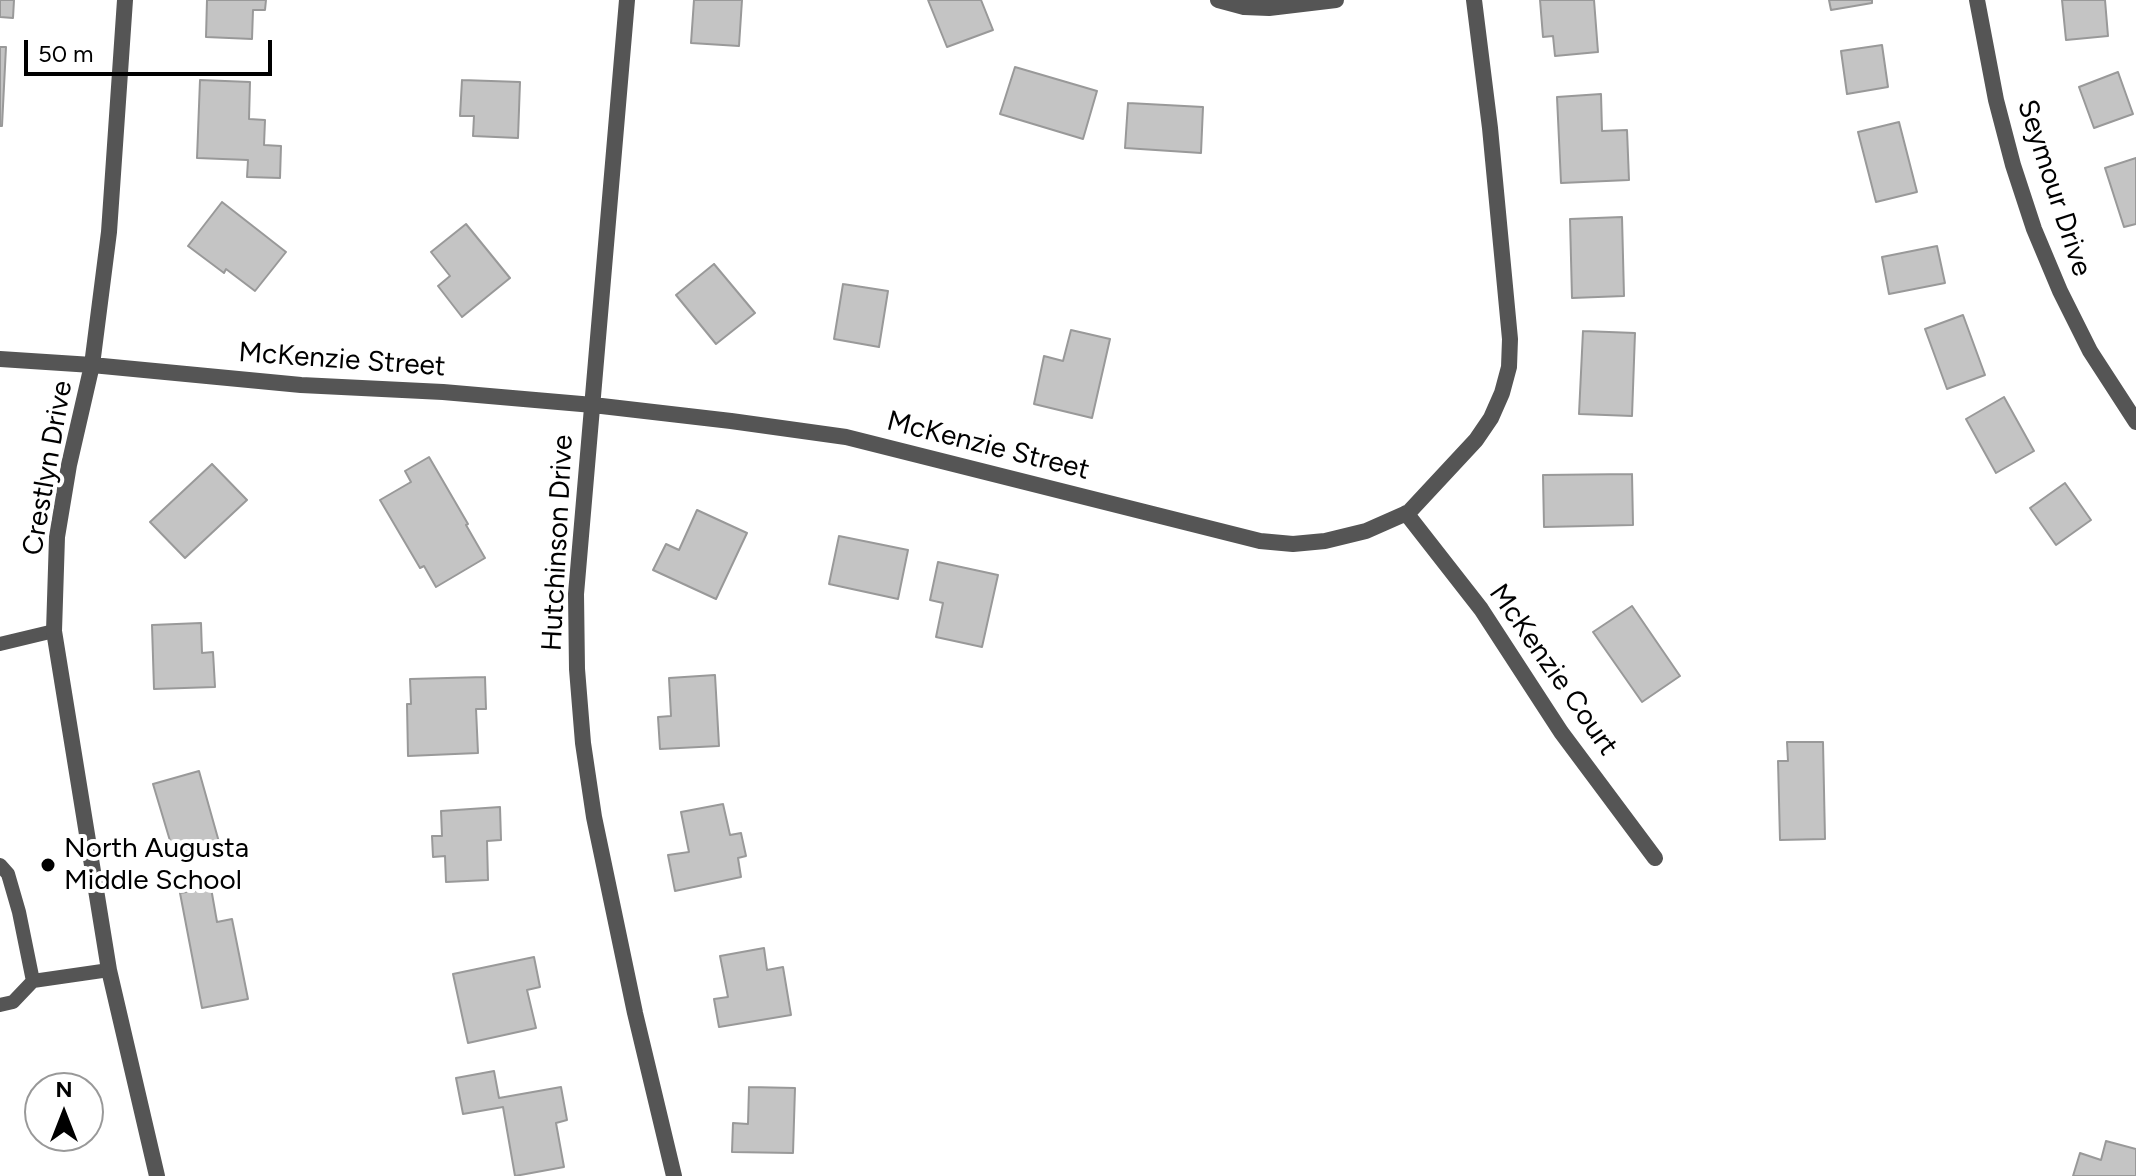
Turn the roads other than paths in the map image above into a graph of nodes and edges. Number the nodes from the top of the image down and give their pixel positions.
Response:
1 (125, 0) edge
2 (627, 0) edge
3 (1218, 0) edge
4 (1336, 0) edge
5 (1474, 0) edge
6 (1977, 0) edge
7 (0, 359) edge
8 (92, 365) junction
9 (593, 405) junction
10 (2136, 422) edge
11 (1406, 513) junction
12 (54, 631) junction
13 (0, 644) edge
14 (1655, 858) dead end
15 (0, 865) edge
16 (109, 970) junction
17 (33, 981) junction
18 (0, 1005) edge
19 (157, 1176) edge
20 (674, 1176) edge

1 - 8 street, Crestlyn Drive
2 - 9 street, Hutchinson Drive
3 - 4 street
5 - 11 street, McKenzie Street
6 - 10 street, Seymour Drive
7 - 8 street, McKenzie Street
8 - 9 street, McKenzie Street
8 - 12 street, Crestlyn Drive
9 - 11 street, McKenzie Street
9 - 20 street, Hutchinson Drive
11 - 14 street, McKenzie Court
12 - 13 lane
12 - 16 street, Crestlyn Drive
15 - 17 lane
16 - 17 lane
16 - 19 street, Crestlyn Drive
17 - 18 lane

